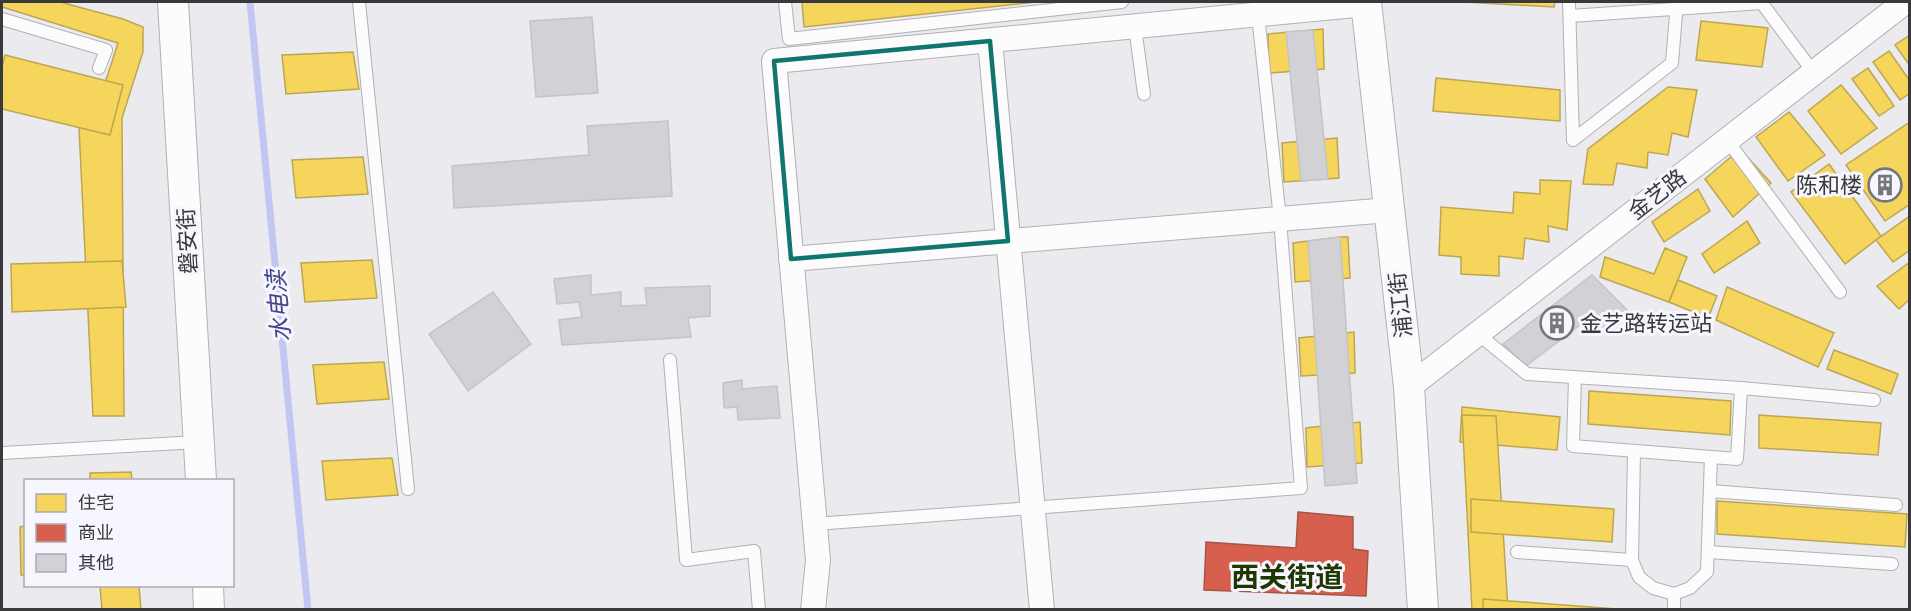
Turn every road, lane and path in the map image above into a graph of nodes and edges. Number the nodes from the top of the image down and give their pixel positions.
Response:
1 (172, 2) edge
2 (359, 2) edge
3 (785, 2) edge
4 (1122, 2) edge
5 (1569, 2) edge
6 (1762, 2) edge
7 (1905, 2) edge
8 (1366, 3) edge
9 (1677, 5) edge
10 (1258, 15) junction
11 (1570, 16) junction
12 (2, 19) edge
13 (1135, 27) junction
14 (990, 41) junction
15 (99, 68) dead end
16 (1814, 73) junction
17 (1144, 94) dead end
18 (1726, 140) junction
19 (1389, 210) junction
20 (1280, 219) junction
21 (1008, 241) junction
22 (791, 259) junction
23 (1840, 292) dead end
24 (1478, 334) junction
25 (670, 360) dead end
26 (1575, 378) junction
27 (1409, 387) junction
28 (1741, 388) junction
29 (1874, 400) dead end
30 (199, 441) junction
31 (1634, 452) junction
32 (2, 453) edge
33 (1712, 457) junction
34 (201, 479) edge
35 (408, 489) dead end
36 (1710, 491) junction
37 (1896, 505) dead end
38 (1033, 508) junction
39 (815, 524) junction
40 (1517, 552) dead end
41 (1708, 552) junction
42 (1632, 560) junction
43 (1892, 564) dead end
44 (208, 587) edge
45 (1674, 594) junction
46 (209, 609) edge
47 (759, 609) edge
48 (813, 609) edge
49 (1042, 609) edge
50 (1423, 609) edge
51 (1674, 609) edge

1 - 30 street, 磐安街
2 - 35 lane
3 - 4 lane
5 - 11 lane
6 - 9 lane
6 - 16 lane
7 - 16 street, 金艺路
8 - 10 street
8 - 19 street, 浦江街
9 - 11 lane
9 - 11 lane
10 - 13 street
10 - 20 lane
12 - 15 lane
13 - 14 street
13 - 17 lane
14 - 21 street
14 - 22 street
16 - 18 street, 金艺路
18 - 23 lane
18 - 24 street, 金艺路
19 - 20 street
19 - 27 street, 浦江街
20 - 21 street
20 - 38 lane
21 - 22 street
21 - 38 street
22 - 39 street
24 - 26 lane
24 - 27 street, 金艺路
25 - 47 lane
26 - 28 lane
26 - 31 lane
27 - 50 street, 浦江街
28 - 29 lane
28 - 33 lane
30 - 32 lane
30 - 34 street, 磐安街
31 - 33 lane
31 - 42 lane
33 - 36 lane
36 - 37 lane
36 - 41 lane
38 - 39 lane
38 - 49 street
39 - 48 street
40 - 42 lane
41 - 43 lane
41 - 45 lane
42 - 45 lane
44 - 46 street
45 - 51 lane

